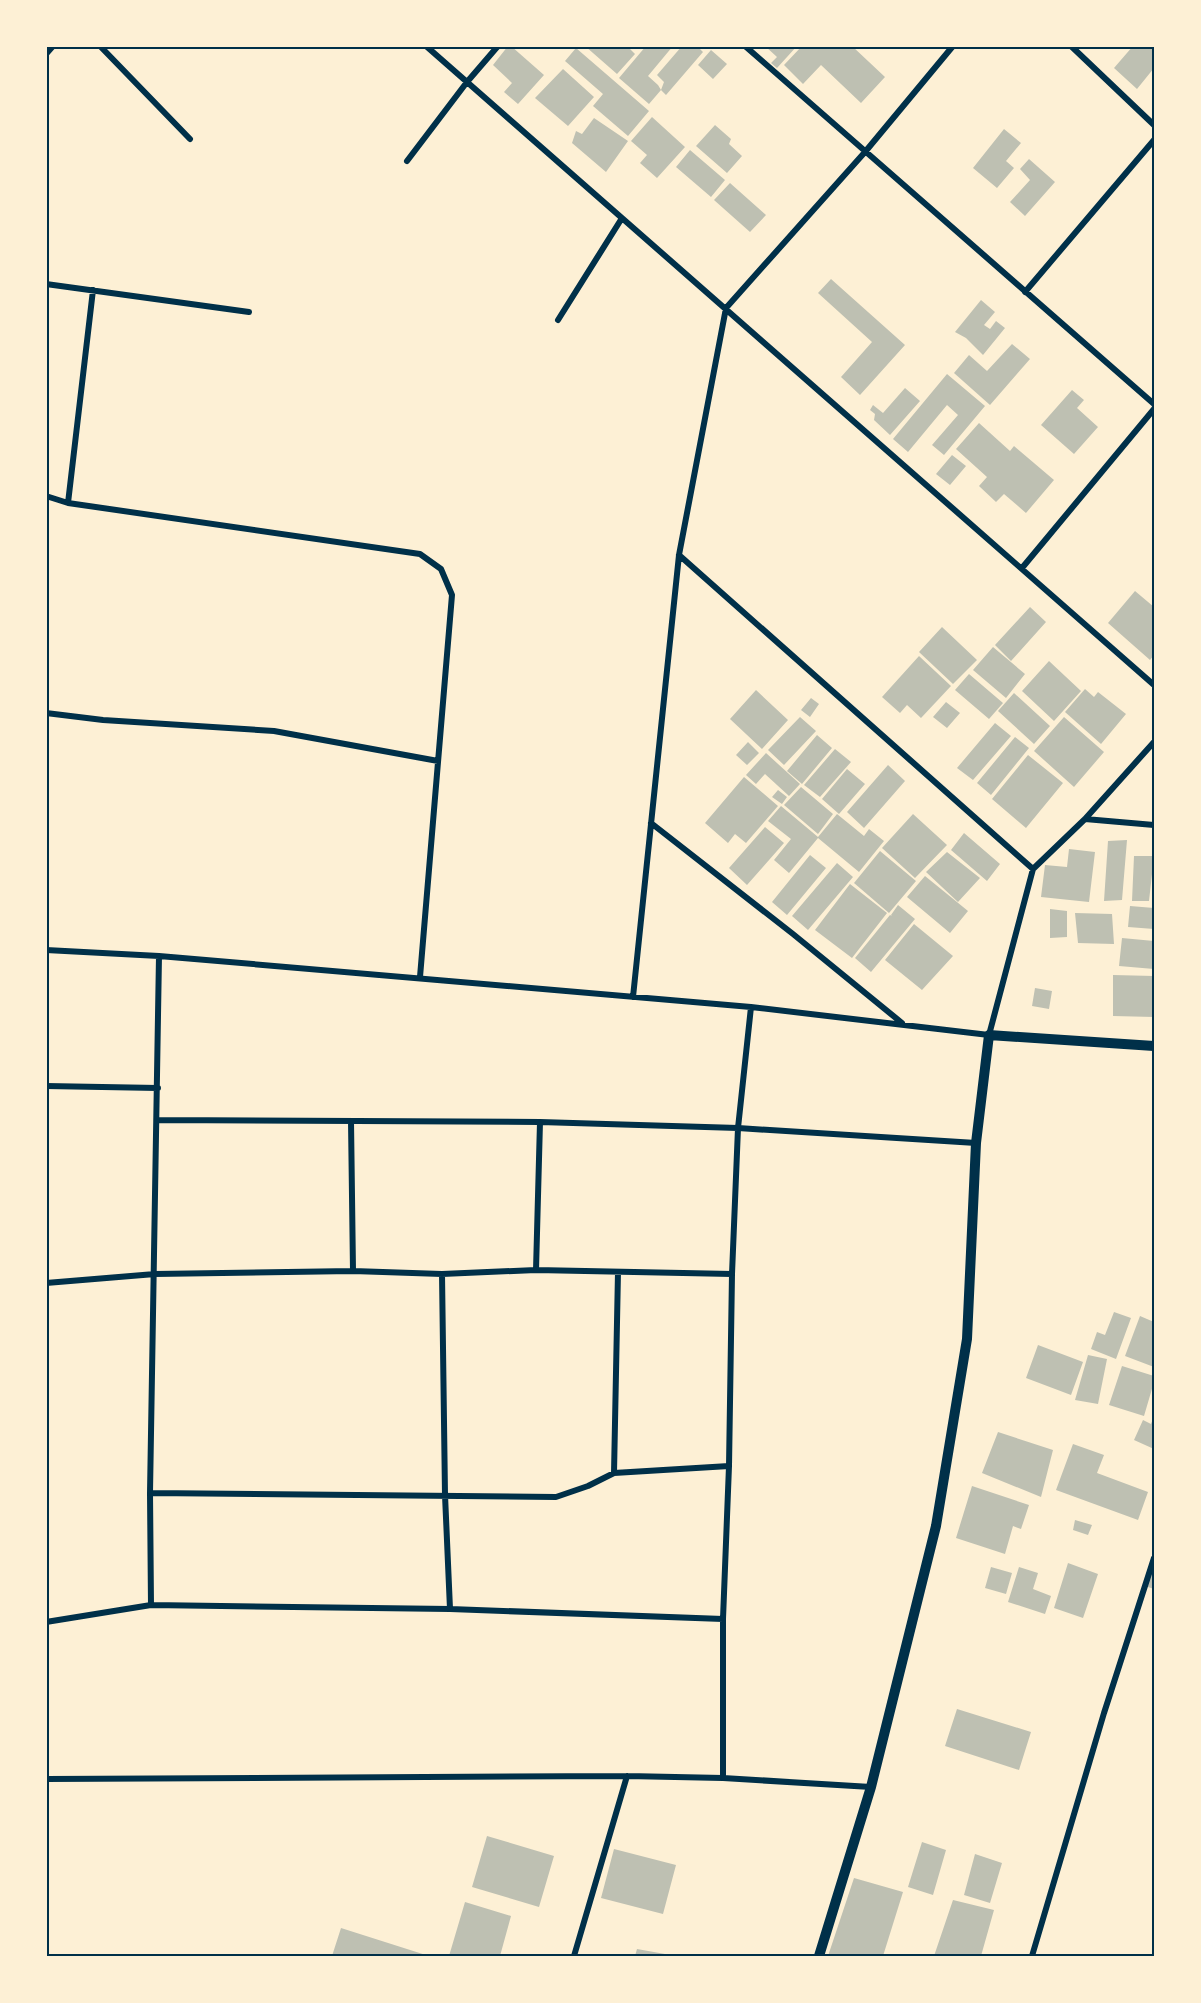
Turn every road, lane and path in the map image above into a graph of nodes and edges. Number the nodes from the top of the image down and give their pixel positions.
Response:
1 (53, 46) edge
2 (100, 46) edge
3 (426, 46) edge
4 (498, 46) edge
5 (745, 46) edge
6 (952, 46) edge
7 (1071, 46) edge
8 (46, 54) edge
9 (466, 82) junction
10 (1155, 125) edge
11 (190, 139) dead end
12 (1155, 140) edge
13 (865, 152) junction
14 (407, 160) dead end
15 (622, 218) junction
16 (46, 284) edge
17 (93, 290) junction
18 (1025, 292) junction
19 (726, 308) junction
20 (249, 312) dead end
21 (558, 320) dead end
22 (1155, 407) edge
23 (46, 496) edge
24 (68, 503) junction
25 (679, 555) junction
26 (1022, 568) junction
27 (1155, 685) edge
28 (46, 713) edge
29 (1155, 742) edge
30 (438, 761) junction
31 (1085, 819) junction
32 (651, 823) junction
33 (1155, 825) edge
34 (1033, 869) junction
35 (46, 950) edge
36 (159, 956) junction
37 (420, 977) junction
38 (633, 997) junction
39 (751, 1007) junction
40 (902, 1023) junction
41 (990, 1035) junction
42 (1155, 1046) edge
43 (46, 1086) edge
44 (158, 1088) junction
45 (157, 1120) junction
46 (351, 1121) junction
47 (540, 1122) junction
48 (738, 1128) junction
49 (976, 1143) junction
50 (536, 1270) junction
51 (353, 1271) junction
52 (618, 1272) junction
53 (155, 1274) junction
54 (442, 1274) junction
55 (732, 1274) junction
56 (46, 1283) edge
57 (729, 1466) junction
58 (614, 1473) junction
59 (150, 1493) junction
60 (446, 1495) junction
61 (1155, 1558) edge
62 (151, 1605) junction
63 (450, 1609) junction
64 (723, 1618) junction
65 (46, 1622) edge
66 (627, 1776) junction
67 (723, 1778) junction
68 (46, 1779) edge
69 (871, 1787) junction
70 (574, 1956) edge
71 (819, 1956) edge
72 (1032, 1956) edge

1 - 8 street
2 - 11 street
3 - 9 street
4 - 9 street
5 - 13 street
6 - 13 street
7 - 10 street
9 - 14 street
9 - 15 street
12 - 18 street
13 - 18 street
13 - 19 street
15 - 19 street
15 - 21 street
16 - 17 street
17 - 20 street
17 - 24 street
18 - 22 street
19 - 25 street
19 - 26 street
22 - 26 street
23 - 24 street
24 - 30 street
25 - 32 street
25 - 34 street
26 - 27 street
28 - 30 street
29 - 31 street
30 - 37 street
31 - 33 street
31 - 34 street
32 - 38 street
32 - 40 street
34 - 41 street
35 - 36 street
36 - 37 street
36 - 44 street
37 - 38 street
38 - 39 street
39 - 40 street
39 - 48 street
40 - 41 street
41 - 42 street
41 - 49 street
43 - 44 street
44 - 45 street
45 - 46 street
45 - 53 street
46 - 47 street
46 - 51 street
47 - 48 street
47 - 50 street
48 - 49 street
48 - 55 street
49 - 69 street
50 - 52 street
50 - 54 street
51 - 53 street
51 - 54 street
52 - 55 street
52 - 58 street
53 - 56 street
53 - 59 street
54 - 60 street
55 - 57 street
57 - 58 street
57 - 64 street
58 - 60 street
59 - 60 street
59 - 62 street
60 - 63 street
61 - 72 street
62 - 63 street
62 - 65 street
63 - 64 street
64 - 67 street
66 - 67 street
66 - 68 street
66 - 70 street
67 - 69 street
69 - 71 street

